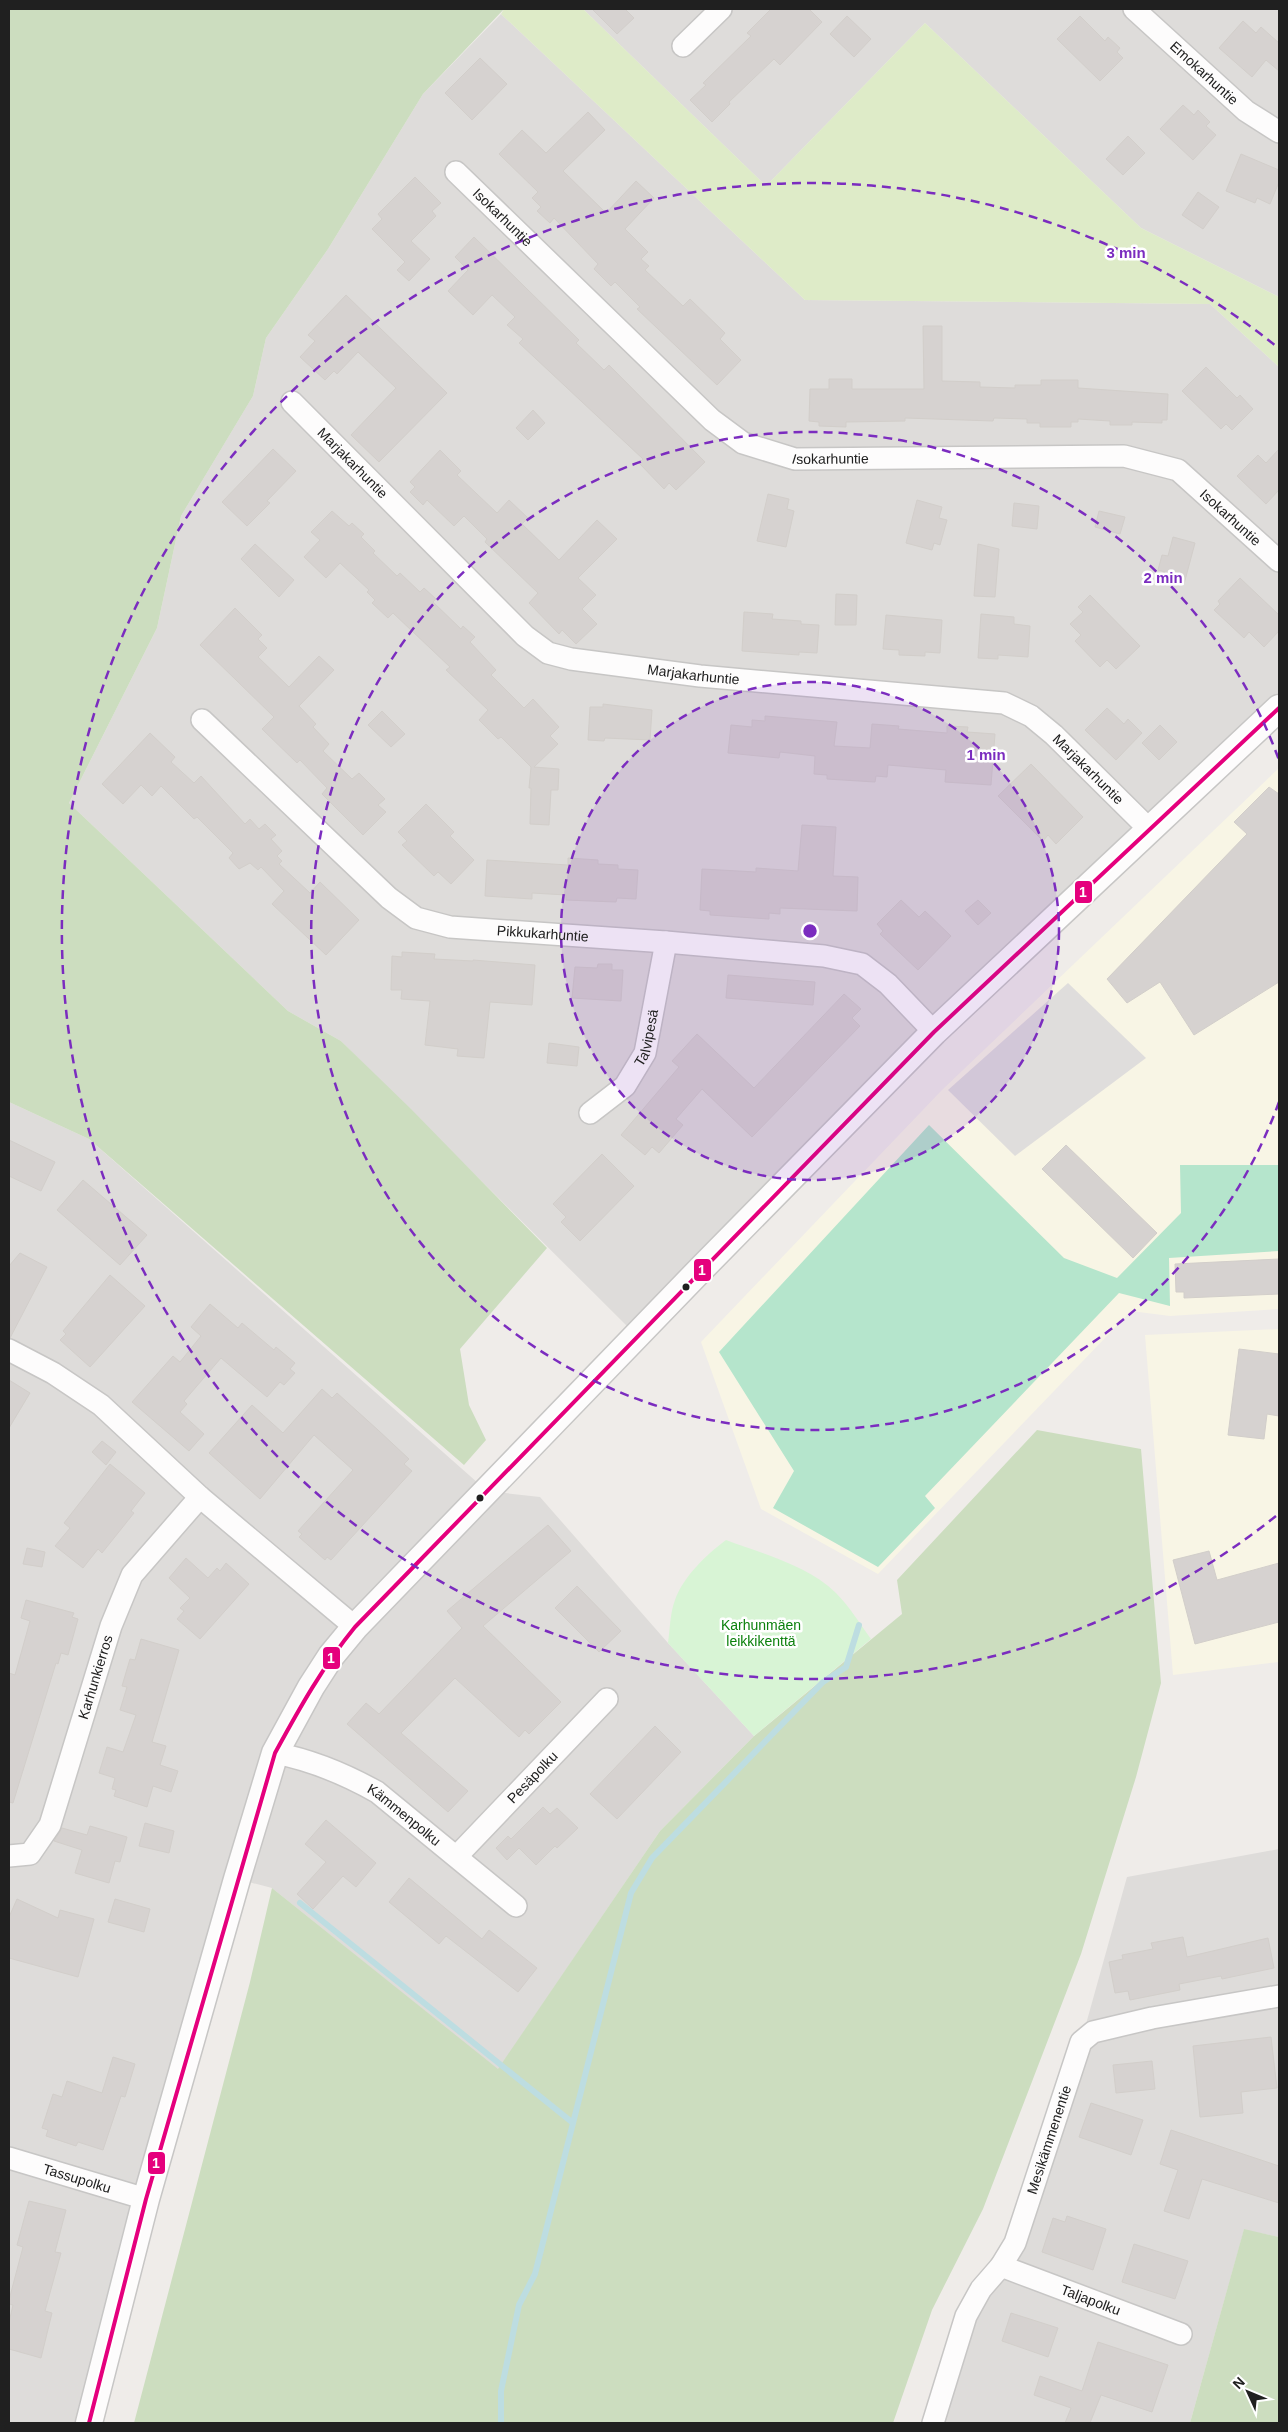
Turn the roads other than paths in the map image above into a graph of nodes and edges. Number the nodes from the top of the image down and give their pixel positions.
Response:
1 (721, 9) edge
2 (1134, 9) edge
3 (683, 46) dead end
4 (1279, 132) edge
5 (456, 172) dead end
6 (292, 402) dead end
7 (1279, 561) edge
8 (1279, 708) edge
9 (202, 720) dead end
10 (1149, 829) junction
11 (666, 942) junction
12 (934, 1032) junction
13 (590, 1113) dead end
14 (9, 1350) edge
15 (200, 1497) junction
16 (356, 1628) junction
17 (607, 1699) dead end
18 (275, 1753) junction
19 (9, 1856) edge
20 (457, 1856) junction
21 (516, 1906) dead end
22 (1279, 1996) edge
23 (9, 2158) edge
24 (146, 2199) junction
25 (1001, 2266) junction
26 (1181, 2334) dead end
27 (89, 2423) edge
28 (933, 2423) edge

1 - 3 street
2 - 4 street, Emokarhuntie
5 - 7 street, Isokarhuntie
6 - 10 street, Marjakarhuntie
8 - 10 street
9 - 11 street, Pikkukarhuntie
10 - 12 street
11 - 12 street, Pikkukarhuntie
11 - 13 street, Talvipesä
12 - 16 street
14 - 15 street
15 - 16 street
15 - 19 street, Karhunkierros
16 - 18 street
17 - 20 street, Pesäpolku
18 - 20 street, Kämmenpolku
18 - 24 street
20 - 21 street, Kämmenpolku
22 - 25 street, Mesikämmenentie
23 - 24 street, Tassupolku
24 - 27 street
25 - 26 street, Taljapolku
25 - 28 street, Mesikämmenentie

